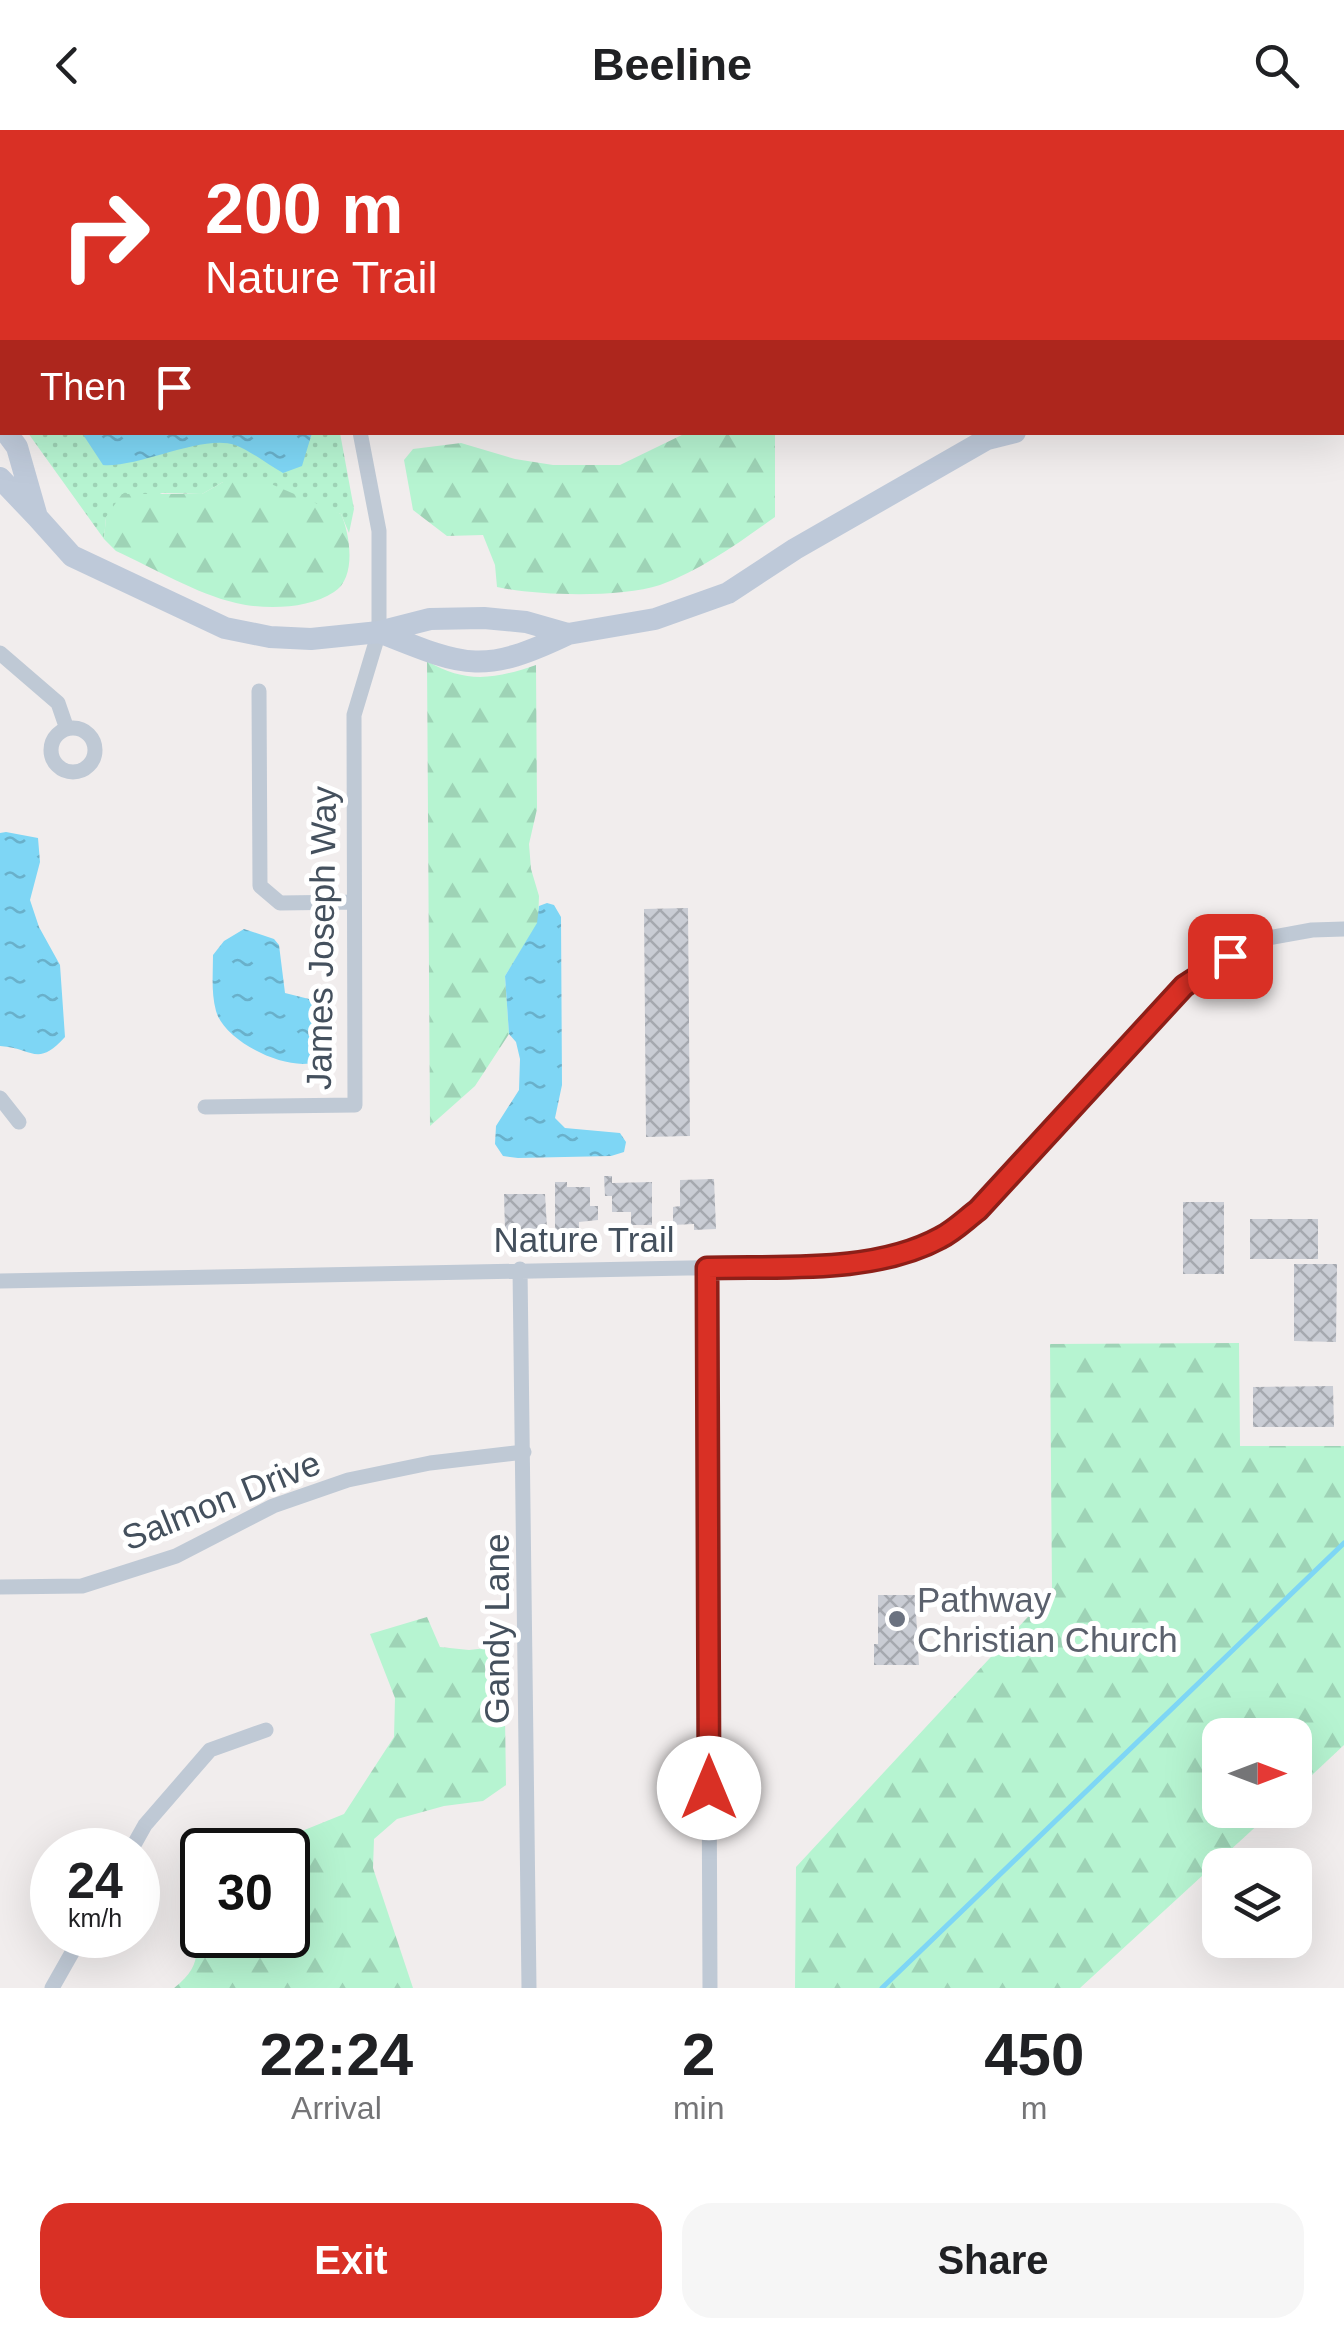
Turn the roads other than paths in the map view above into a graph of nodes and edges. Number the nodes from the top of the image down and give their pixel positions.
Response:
1 (8, 435) edge
2 (361, 435) edge
3 (1003, 435) edge
4 (0, 478) edge
5 (37, 516) junction
6 (379, 632) junction
7 (568, 634) junction
8 (1, 657) edge
9 (259, 691) dead end
10 (66, 729) dead end
11 (354, 902) junction
12 (1344, 930) edge
13 (0, 1098) edge
14 (205, 1106) dead end
15 (19, 1122) dead end
16 (707, 1268) junction
17 (520, 1269) junction
18 (0, 1281) edge
19 (524, 1452) junction
20 (0, 1587) edge
21 (266, 1730) dead end
22 (143, 1828) edge
23 (69, 1958) edge
24 (52, 1988) edge
25 (529, 1988) edge
26 (710, 1988) edge

1 - 5 street
2 - 6 street, James Joseph Way
3 - 7 street
4 - 5 street
5 - 6 street
6 - 7 street
6 - 7 street
6 - 11 street, James Joseph Way
8 - 10 street
9 - 11 street
11 - 14 street, James Joseph Way
12 - 16 street, Nature Trail
13 - 15 street
16 - 17 street, Nature Trail
16 - 26 street
17 - 18 street, Nature Trail
17 - 19 street, Gandy Lane
19 - 20 street, Salmon Drive
19 - 25 street, Gandy Lane
21 - 22 street
23 - 24 street

